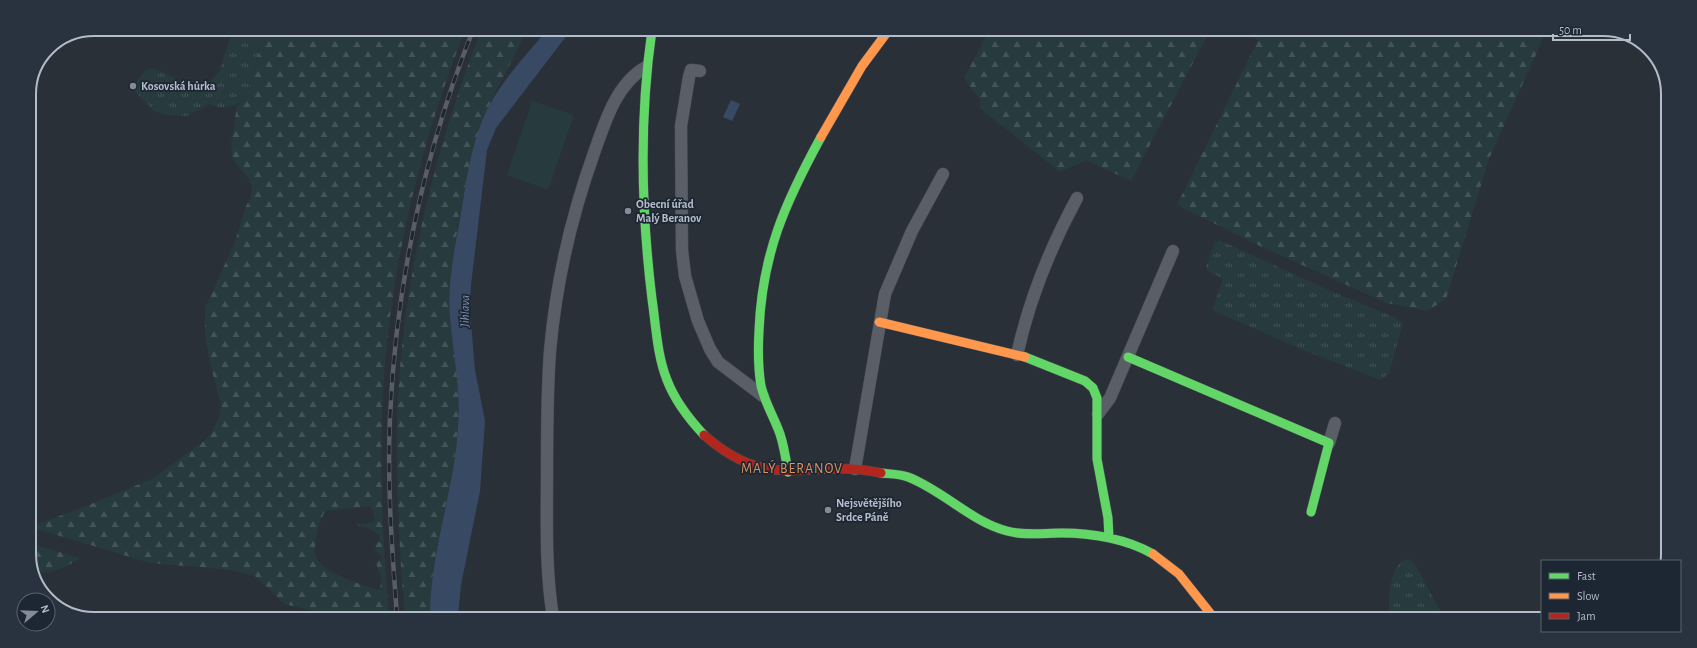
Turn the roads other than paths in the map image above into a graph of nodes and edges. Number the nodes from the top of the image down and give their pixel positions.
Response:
1 (651, 36) edge
2 (885, 36) edge
3 (646, 67) junction
4 (700, 71) dead end
5 (943, 174) dead end
6 (1077, 198) dead end
7 (1173, 251) dead end
8 (879, 322) junction
9 (1017, 355) junction
10 (1128, 357) junction
11 (763, 396) junction
12 (1098, 414) junction
13 (1335, 423) dead end
14 (1329, 442) junction
15 (856, 469) junction
16 (788, 472) junction
17 (1311, 512) dead end
18 (1109, 538) junction
19 (552, 612) edge
20 (1209, 612) edge

1 - 3 street
2 - 11 street
3 - 16 street
3 - 19 street
4 - 11 street
5 - 8 street
6 - 9 street
7 - 10 street
8 - 9 street
8 - 15 street
9 - 12 street
10 - 12 street
10 - 14 street
11 - 16 street
12 - 18 street
13 - 14 street
14 - 17 street
15 - 16 street
15 - 18 street
18 - 20 street

